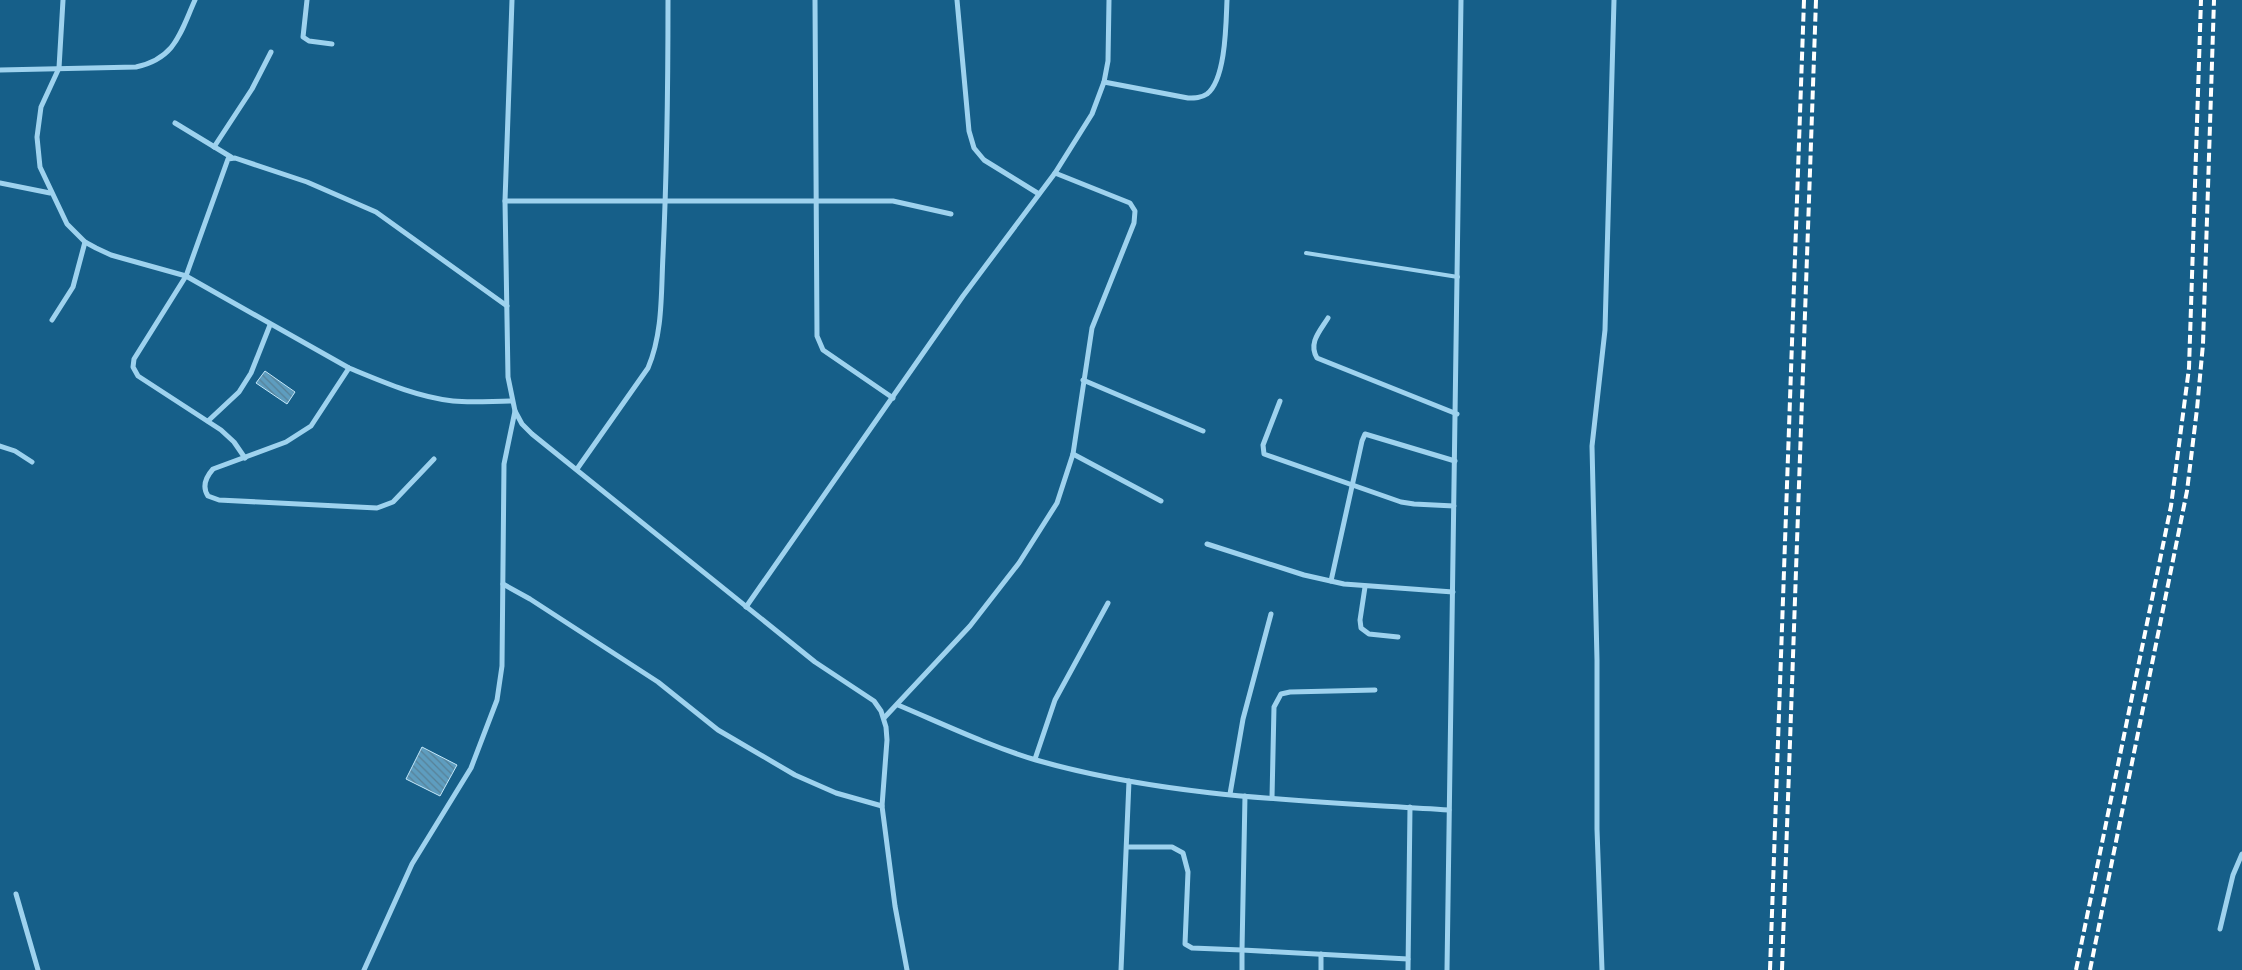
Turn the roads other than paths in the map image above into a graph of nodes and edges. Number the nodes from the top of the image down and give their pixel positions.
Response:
1 (63, 0) edge
2 (195, 0) edge
3 (307, 0) edge
4 (512, 0) edge
5 (668, 0) edge
6 (815, 0) edge
7 (957, 0) edge
8 (1109, 0) edge
9 (1228, 0) edge
10 (1461, 0) edge
11 (1614, 0) edge
12 (332, 44) dead end
13 (271, 52) dead end
14 (59, 68) junction
15 (0, 70) edge
16 (1104, 82) junction
17 (175, 123) dead end
18 (214, 147) junction
19 (231, 157) junction
20 (1054, 173) junction
21 (0, 183) edge
22 (50, 192) junction
23 (1039, 194) junction
24 (505, 201) junction
25 (666, 201) junction
26 (817, 202) junction
27 (952, 214) dead end
28 (85, 242) junction
29 (1306, 253) dead end
30 (186, 276) junction
31 (1458, 277) junction
32 (507, 306) junction
33 (1328, 318) dead end
34 (52, 320) dead end
35 (270, 325) junction
36 (349, 368) junction
37 (1083, 380) junction
38 (892, 398) junction
39 (512, 401) junction
40 (1280, 401) dead end
41 (515, 411) junction
42 (1457, 414) junction
43 (208, 421) junction
44 (1203, 431) dead end
45 (0, 446) edge
46 (1073, 454) junction
47 (244, 458) junction
48 (434, 458) dead end
49 (1455, 461) junction
50 (32, 462) dead end
51 (577, 469) junction
52 (1352, 484) junction
53 (1161, 501) dead end
54 (1454, 506) junction
55 (1207, 544) dead end
56 (1331, 581) junction
57 (503, 584) junction
58 (1365, 587) junction
59 (1453, 592) junction
60 (1108, 603) dead end
61 (746, 607) junction
62 (1272, 614) dead end
63 (1398, 637) dead end
64 (1375, 690) dead end
65 (898, 705) junction
66 (884, 718) junction
67 (1036, 760) junction
68 (1129, 781) junction
69 (1230, 794) junction
70 (1245, 796) junction
71 (1272, 798) junction
72 (882, 806) junction
73 (1410, 807) junction
74 (1449, 810) junction
75 (1126, 847) junction
76 (2242, 854) edge
77 (16, 894) dead end
78 (2220, 929) dead end
79 (1242, 950) junction
80 (1321, 954) junction
81 (1408, 959) junction
82 (38, 970) edge
83 (364, 970) edge
84 (906, 970) edge
85 (1121, 970) edge
86 (1242, 970) edge
87 (1321, 970) edge
88 (1408, 970) edge
89 (1447, 970) edge
90 (1602, 970) edge

1 - 14 street
2 - 14 street
3 - 12 street
4 - 24 street
5 - 25 street
6 - 26 street
7 - 23 street
8 - 16 street
9 - 16 street
10 - 31 street
11 - 90 street
13 - 18 street
14 - 15 street
14 - 22 street
16 - 20 street
17 - 18 street
18 - 19 street
19 - 30 street
19 - 32 street
20 - 23 street
20 - 37 street
21 - 22 street
22 - 28 street
23 - 38 street
24 - 25 street
24 - 32 street
25 - 26 street
25 - 51 street
26 - 27 street
26 - 38 street
28 - 30 street
28 - 34 street
29 - 31 lane
30 - 35 street
30 - 43 street
31 - 42 street
32 - 39 street
33 - 42 street
35 - 36 street
35 - 43 street
36 - 39 street
36 - 47 street
37 - 44 street
37 - 46 street
38 - 61 street
39 - 41 street
40 - 52 street
41 - 51 street
41 - 57 street
42 - 49 street
43 - 47 street
45 - 50 street
46 - 53 street
46 - 65 street
47 - 48 street
49 - 52 street
49 - 54 street
51 - 61 street
52 - 54 street
52 - 56 street
54 - 59 street
55 - 56 street
56 - 58 street
57 - 72 street
57 - 83 street
58 - 59 street
58 - 63 street
59 - 74 street
60 - 67 street
61 - 66 street
62 - 69 street
64 - 71 street
65 - 66 street
65 - 67 street
66 - 72 street
67 - 68 street
68 - 69 street
68 - 75 street
69 - 70 street
70 - 71 street
70 - 79 street
71 - 73 street
72 - 84 street
73 - 74 street
73 - 81 street
74 - 89 street
75 - 79 street
75 - 85 street
76 - 78 street
77 - 82 street
79 - 80 street
79 - 86 street
80 - 81 street
80 - 87 street
81 - 88 street

